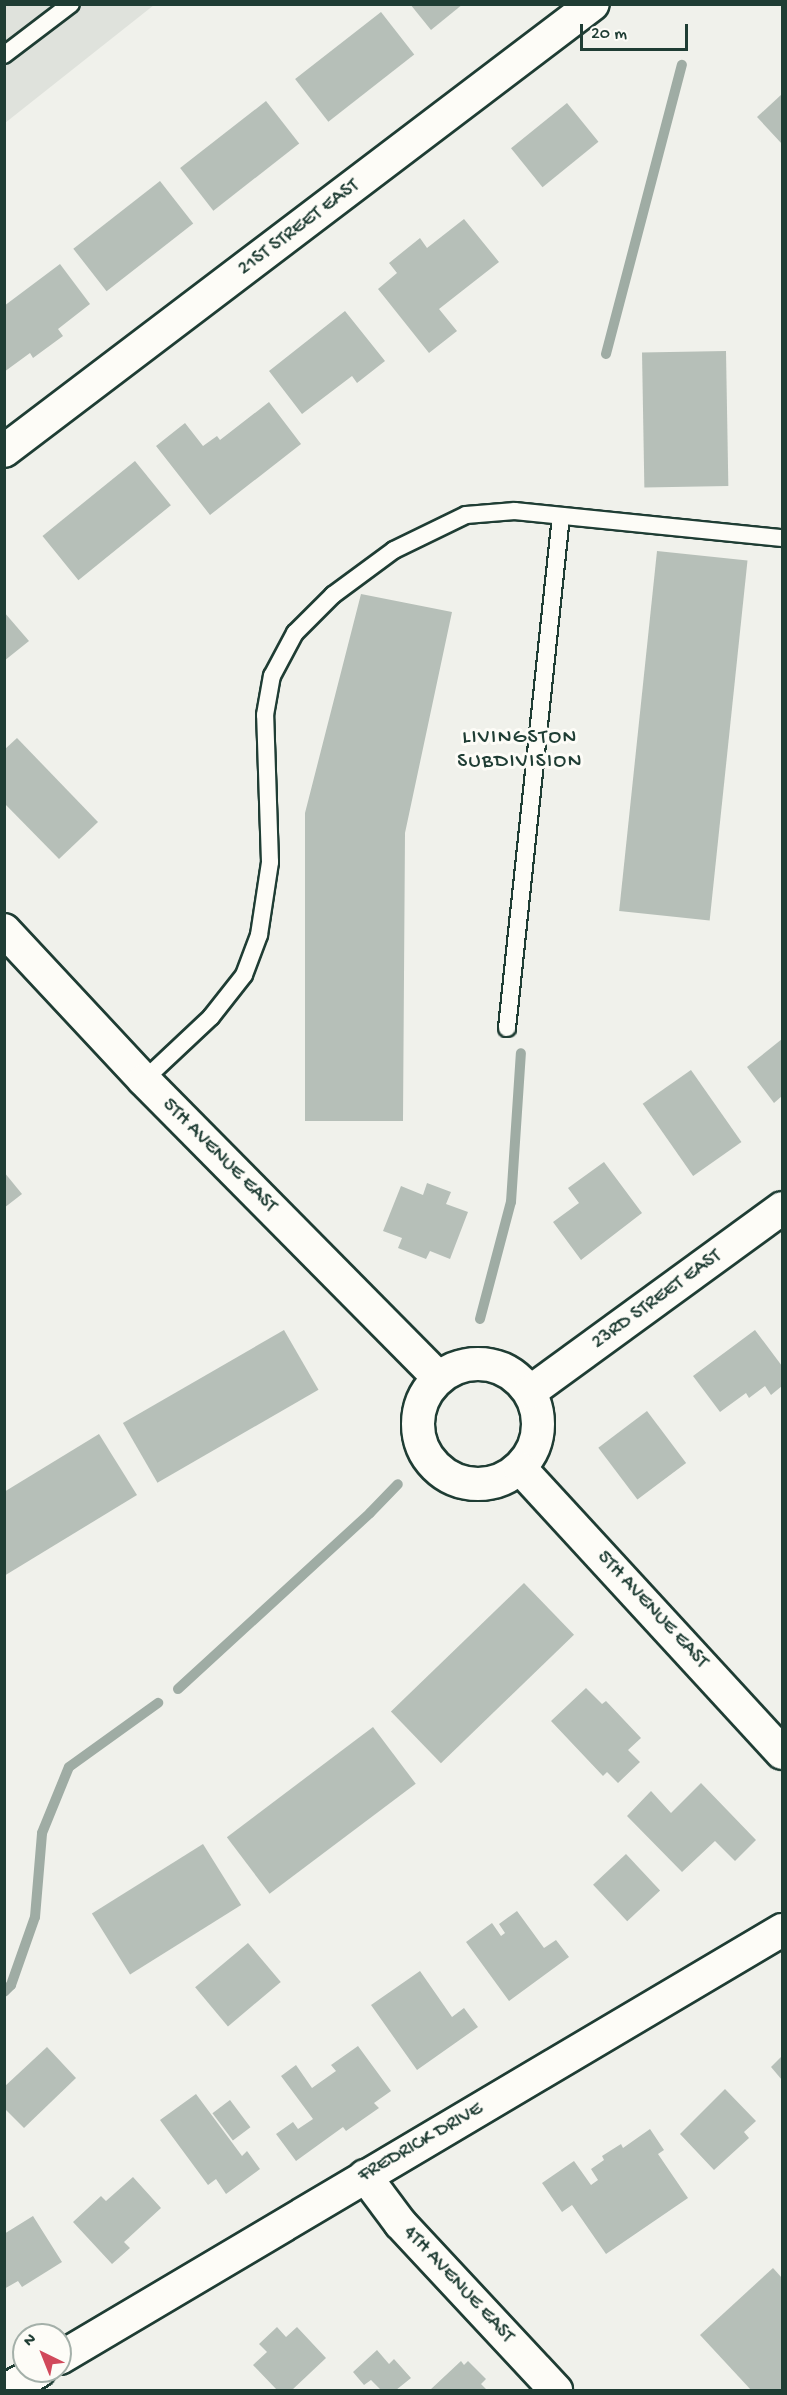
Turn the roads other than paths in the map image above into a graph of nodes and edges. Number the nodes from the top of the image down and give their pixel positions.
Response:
1 (71, 4) edge
2 (593, 4) edge
3 (4, 55) edge
4 (4, 451) edge
5 (561, 516) junction
6 (783, 538) edge
7 (4, 930) edge
8 (507, 1028) dead end
9 (144, 1080) junction
10 (783, 1208) edge
11 (439, 1378) junction
12 (530, 1392) junction
13 (520, 1468) junction
14 (783, 1753) edge
15 (783, 1930) edge
16 (365, 2176) junction
17 (72, 2351) edge
18 (19, 2383) edge
19 (6, 2391) edge
20 (556, 2391) edge

1 - 3 lane
2 - 4 street, 21ST STREET EAST
5 - 6 lane
5 - 8 lane
5 - 9 lane
7 - 9 street, 5TH AVENUE EAST
9 - 11 street, 5TH AVENUE EAST
10 - 12 street, 23RD STREET EAST
11 - 12 street
11 - 13 street
12 - 13 street
13 - 14 street, 5TH AVENUE EAST
15 - 16 street, FREDRICK DRIVE
16 - 17 street, FREDRICK DRIVE
16 - 20 street, 4TH AVENUE EAST
18 - 19 street

